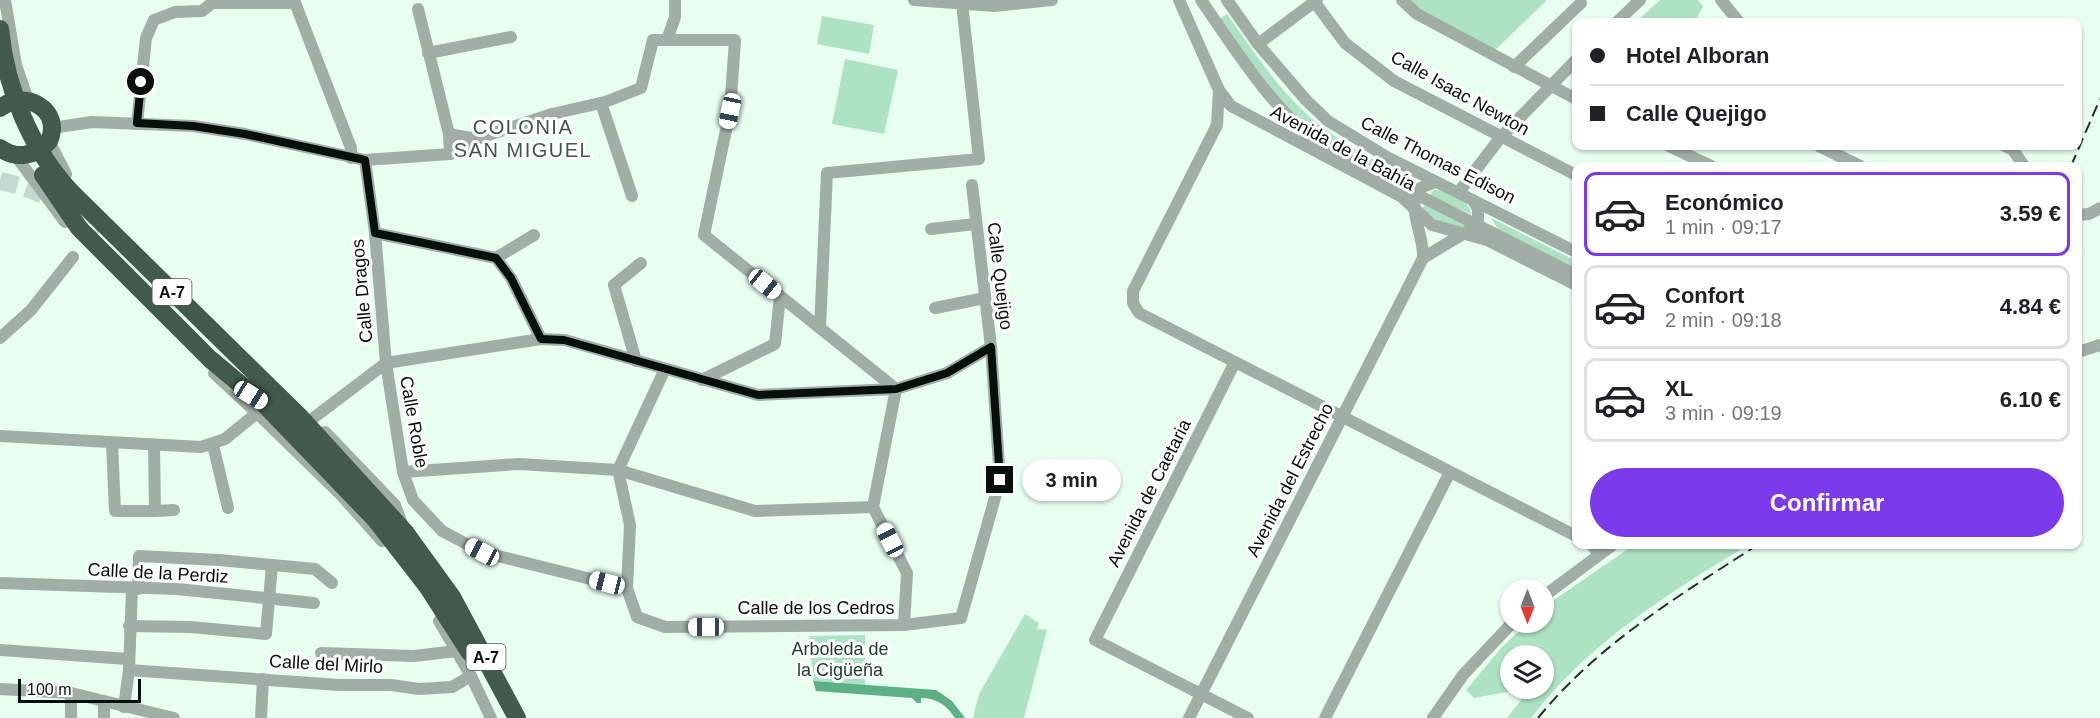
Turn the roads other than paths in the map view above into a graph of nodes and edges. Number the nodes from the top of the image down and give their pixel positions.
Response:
1 (5, 0) edge
2 (675, 0) edge
3 (914, 0) edge
4 (1052, 0) edge
5 (1179, 0) edge
6 (1201, 0) edge
7 (1227, 0) edge
8 (1401, 0) edge
9 (1641, 0) edge
10 (1721, 0) edge
11 (1314, 1) edge
12 (294, 2) edge
13 (962, 3) junction
14 (993, 3) edge
15 (1581, 3) dead end
16 (418, 9) dead end
17 (1621, 18) edge
18 (1736, 18) edge
19 (0, 29) edge
20 (511, 37) dead end
21 (667, 40) junction
22 (1258, 44) junction
23 (428, 53) junction
24 (1572, 64) edge
25 (1514, 67) junction
26 (1549, 86) junction
27 (1219, 90) junction
28 (1572, 97) edge
29 (7, 102) edge
30 (601, 103) junction
31 (1244, 115) junction
32 (137, 123) junction
33 (1217, 125) junction
34 (449, 134) junction
35 (1500, 138) junction
36 (476, 139) junction
37 (24, 149) edge
38 (1677, 150) edge
39 (1825, 150) edge
40 (450, 154) junction
41 (351, 158) junction
42 (365, 160) junction
43 (1703, 162) edge
44 (1842, 162) edge
45 (1572, 173) edge
46 (1436, 182) junction
47 (972, 185) dead end
48 (1459, 192) junction
49 (1415, 194) junction
50 (632, 196) dead end
51 (1473, 200) junction
52 (1415, 208) junction
53 (2100, 208) edge
54 (2082, 215) edge
55 (975, 224) junction
56 (1478, 225) junction
57 (931, 229) dead end
58 (99, 233) tunnel mouth
59 (375, 233) junction
60 (534, 235) dead end
61 (1463, 236) junction
62 (1486, 240) junction
63 (1442, 246) junction
64 (1572, 250) edge
65 (120, 255) junction
66 (73, 257) dead end
67 (496, 258) junction
68 (1423, 258) junction
69 (641, 263) dead end
70 (1572, 273) edge
71 (1572, 283) edge
72 (780, 296) junction
73 (985, 298) junction
74 (935, 308) dead end
75 (820, 328) junction
76 (0, 338) edge
77 (541, 339) junction
78 (2100, 345) edge
79 (991, 347) junction
80 (2082, 351) edge
81 (636, 362) junction
82 (1235, 362) junction
83 (386, 363) junction
84 (665, 369) junction
85 (702, 380) junction
86 (896, 389) junction
87 (260, 408) junction
88 (1343, 417) junction
89 (311, 424) junction
90 (0, 436) edge
91 (112, 443) junction
92 (213, 445) junction
93 (154, 446) junction
94 (618, 470) junction
95 (402, 472) junction
96 (1450, 472) junction
97 (228, 507) dead end
98 (873, 507) junction
99 (155, 510) junction
100 (174, 510) dead end
101 (1572, 534) edge
102 (1595, 549) edge
103 (272, 565) junction
104 (0, 583) edge
105 (332, 584) dead end
106 (1554, 587) edge
107 (627, 588) junction
108 (135, 589) junction
109 (452, 597) junction
110 (269, 599) junction
111 (314, 603) dead end
112 (961, 618) joint
113 (904, 625) junction
114 (129, 626) junction
115 (1503, 633) edge
116 (0, 650) edge
117 (457, 651) junction
118 (321, 653) dead end
119 (128, 664) junction
120 (471, 676) junction
121 (263, 679) junction
122 (0, 689) edge
123 (71, 693) junction
124 (1201, 694) junction
125 (104, 701) junction
126 (124, 707) junction
127 (71, 718) edge
128 (104, 718) edge
129 (174, 718) edge
130 (261, 718) edge
131 (491, 718) edge
132 (505, 718) edge
133 (517, 718) edge
134 (527, 718) edge
135 (1189, 718) edge
136 (1248, 718) edge
137 (1325, 718) edge
138 (1433, 718) edge

1 - 29 street
2 - 21 street
3 - 13 street
4 - 14 street
5 - 27 street, Avenida de la Bahía
6 - 49 street, Avenida de la Bahía
7 - 22 street, Calle Thomas Edison
8 - 25 street
9 - 17 street
10 - 18 street
11 - 22 street
11 - 35 street, Calle Isaac Newton
12 - 32 street
12 - 41 street
13 - 14 street
13 - 75 street
15 - 25 street
16 - 23 street
19 - 29 highway, A-7
20 - 23 street
21 - 30 street
21 - 72 street
22 - 46 street, Calle Thomas Edison
23 - 34 street
24 - 26 street
25 - 26 street
26 - 28 street
26 - 35 street
27 - 31 street, Avenida de la Bahía
27 - 33 street
29 - 37 highway, A-7
29 - 37 highway
30 - 36 street
30 - 50 street
31 - 33 street
31 - 52 street, Avenida de la Bahía
32 - 37 street
32 - 41 street
33 - 82 street
34 - 36 street
34 - 40 street
35 - 45 street, Calle Isaac Newton
35 - 48 street
36 - 40 street
37 - 87 highway, A-7
37 - 89 highway, A-7
38 - 43 street
39 - 44 street
40 - 42 street
41 - 42 street
42 - 59 street, Calle Dragos
46 - 48 street, Calle Thomas Edison
46 - 49 street
47 - 55 street, Calle Quejigo
48 - 51 street, Calle Thomas Edison
49 - 52 street
49 - 56 street, Avenida de la Bahía
51 - 56 street
51 - 64 street, Calle Thomas Edison
52 - 61 street, Avenida de la Bahía
52 - 68 street
53 - 54 street
55 - 57 street
55 - 73 street, Calle Quejigo
56 - 61 street
56 - 70 street, Avenida de la Bahía
58 - 65 highway
59 - 67 street
59 - 83 street, Calle Dragos
60 - 67 street
61 - 62 street, Avenida de la Bahía
61 - 63 street
62 - 63 street
62 - 71 street, Avenida de la Bahía
63 - 68 street
65 - 87 highway
65 - 89 highway
66 - 76 street
67 - 77 street
68 - 88 street, Avenida del Estrecho
69 - 81 street
72 - 75 street
72 - 85 street
73 - 74 street
73 - 79 street, Calle Quejigo
75 - 86 street
77 - 81 street
77 - 83 street
78 - 80 street
79 - 86 street
79 - 112 street, Calle Quejigo
81 - 84 street
82 - 88 street
82 - 124 street, Avenida de Caetaria
83 - 89 street, Calle Dragos
83 - 95 street, Calle Roble
84 - 85 street
84 - 94 street
85 - 86 street
86 - 98 street
87 - 92 street
87 - 117 street
87 - 132 highway, A-7
88 - 96 street
88 - 124 street, Avenida del Estrecho
89 - 109 highway, A-7
90 - 91 street
91 - 93 street
91 - 99 street
92 - 93 street
92 - 97 street
93 - 99 street
94 - 95 street
94 - 98 street
94 - 107 street
95 - 107 street, Calle Roble
96 - 101 street
96 - 137 street
98 - 113 street
99 - 100 street
102 - 106 street
103 - 105 street
103 - 108 street
103 - 110 street
104 - 108 street, Calle de la Perdiz
107 - 113 street, Calle de los Cedros
108 - 110 street, Calle de la Perdiz
108 - 114 street
109 - 133 highway, A-7
109 - 134 highway
110 - 111 street, Calle de la Perdiz
110 - 114 street
112 - 113 street, Calle de los Cedros
114 - 119 street
115 - 138 street
116 - 119 street, Calle del Mirlo
117 - 118 street
117 - 120 street
119 - 121 street, Calle del Mirlo
119 - 126 street
120 - 121 street, Calle del Mirlo
120 - 131 street
121 - 130 street
122 - 123 street
123 - 125 street
123 - 127 street
124 - 135 street, Avenida del Estrecho
124 - 136 street
125 - 126 street
125 - 128 street
126 - 129 street

